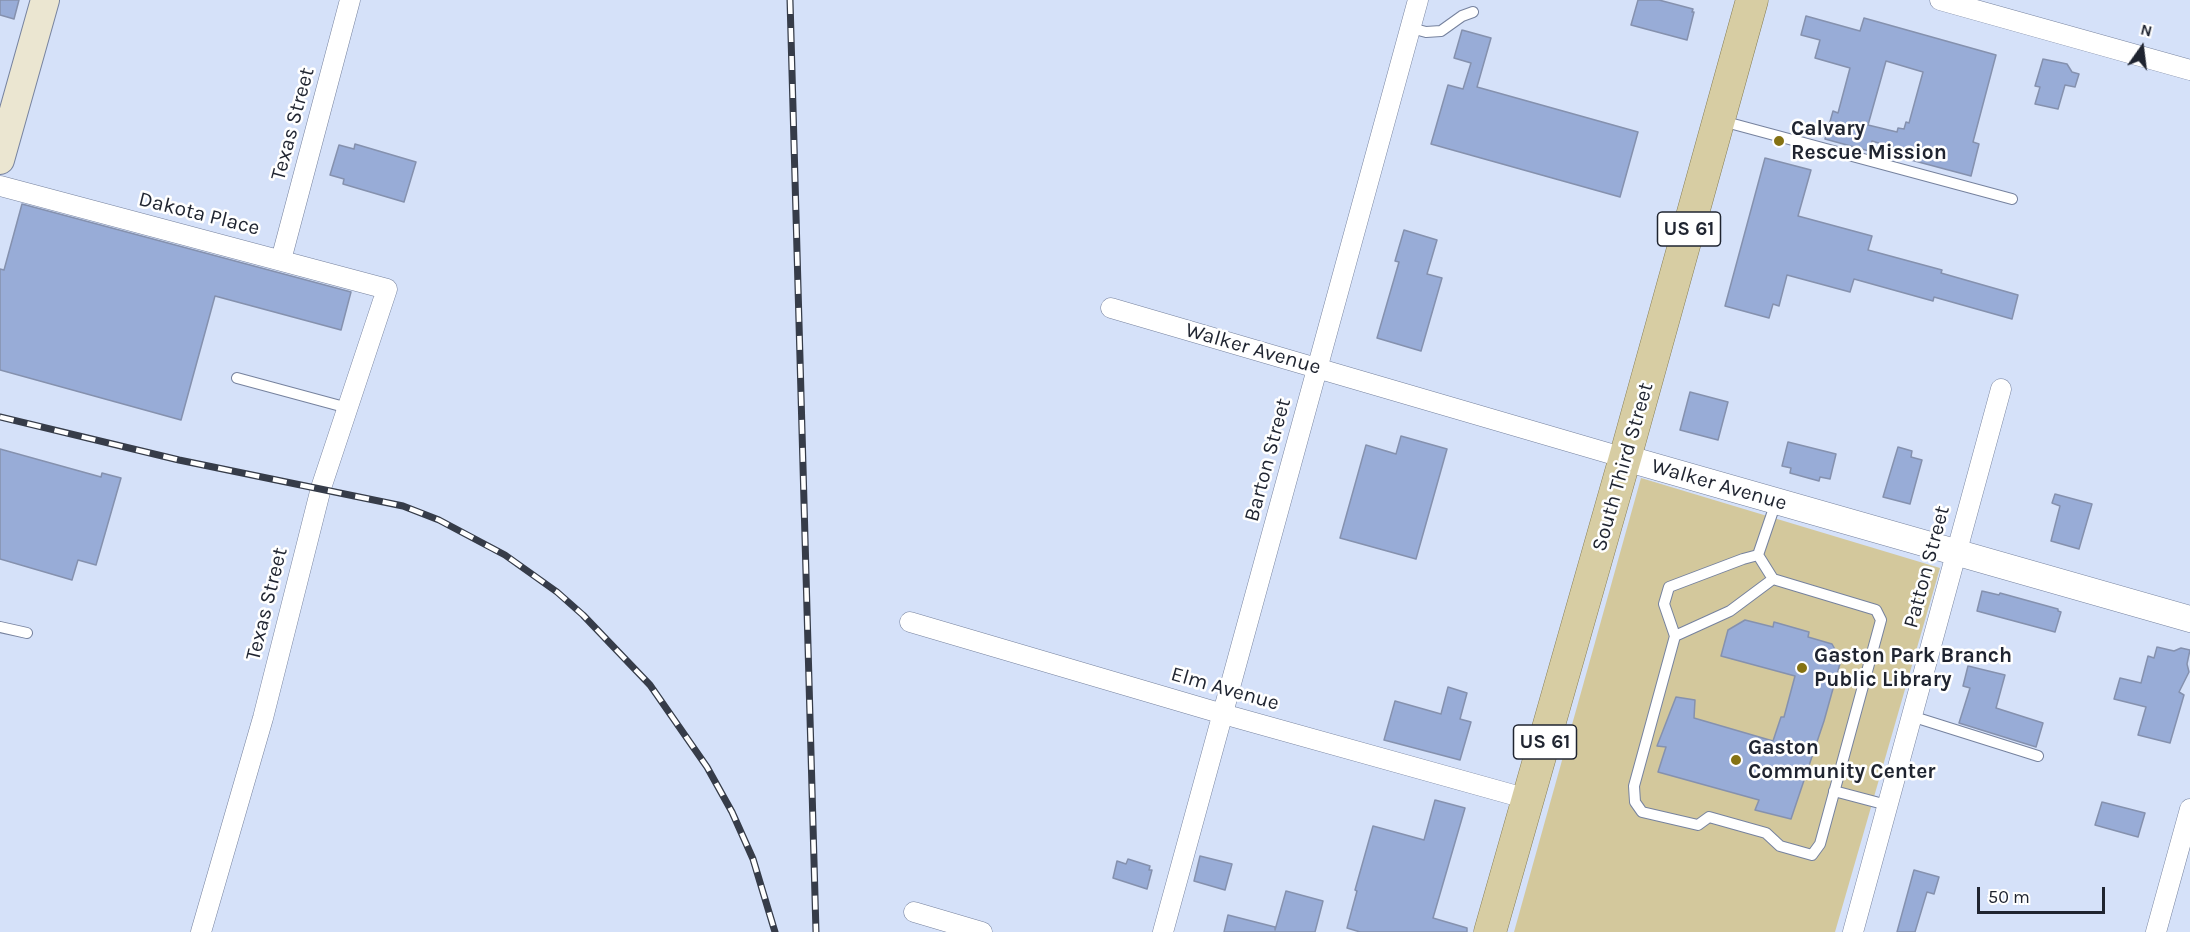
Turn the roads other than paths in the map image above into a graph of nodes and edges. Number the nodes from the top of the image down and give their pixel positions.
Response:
1 (45, 0) edge
2 (350, 0) edge
3 (1418, 0) edge
4 (1752, 0) edge
5 (1940, 0) edge
6 (1473, 12) dead end
7 (1411, 28) junction
8 (2190, 70) edge
9 (1719, 120) junction
10 (0, 160) edge
11 (0, 186) edge
12 (2012, 200) dead end
13 (281, 260) junction
14 (387, 289) joint
15 (1111, 308) dead end
16 (1318, 368) junction
17 (237, 378) dead end
18 (2001, 389) dead end
19 (348, 408) junction
20 (1625, 458) junction
21 (1776, 501) junction
22 (1955, 552) junction
23 (1758, 555) junction
24 (1773, 579) junction
25 (2190, 619) edge
26 (910, 622) dead end
27 (0, 627) edge
28 (27, 633) dead end
29 (1675, 636) junction
30 (1222, 714) junction
31 (1911, 716) junction
32 (2038, 756) dead end
33 (1834, 791) junction
34 (1528, 799) junction
35 (1887, 805) junction
36 (2190, 809) edge
37 (914, 912) dead end
38 (201, 932) edge
39 (982, 932) edge
40 (1163, 932) edge
41 (1490, 932) edge
42 (1853, 932) edge
43 (2156, 932) edge

1 - 10 main road
2 - 13 street, Texas Street
3 - 7 street, Barton Street
4 - 9 main road, South Third Street / US 61
5 - 8 street
6 - 7 lane
7 - 16 street, Barton Street
9 - 12 lane
9 - 20 main road, South Third Street / US 61
11 - 13 street, Dakota Place
13 - 14 street, Dakota Place
14 - 19 street, Texas Street
15 - 16 street, Walker Avenue
16 - 20 street, Walker Avenue
16 - 30 street, Barton Street
17 - 19 lane
18 - 22 street, Patton Street
19 - 38 street, Texas Street
20 - 21 street, Walker Avenue
20 - 34 main road, South Third Street / US 61
21 - 22 street, Walker Avenue
21 - 23 lane
22 - 25 street, Walker Avenue
22 - 31 street, Patton Street
23 - 24 lane
23 - 29 lane
24 - 29 lane
24 - 33 lane
26 - 30 street, Elm Avenue
27 - 28 lane
29 - 33 lane
30 - 34 street, Elm Avenue
30 - 40 street, Barton Street
31 - 32 lane
31 - 35 street, Patton Street
33 - 35 lane
34 - 41 main road, South Third Street / US 61
35 - 42 street, Patton Street
36 - 43 street
37 - 39 street

